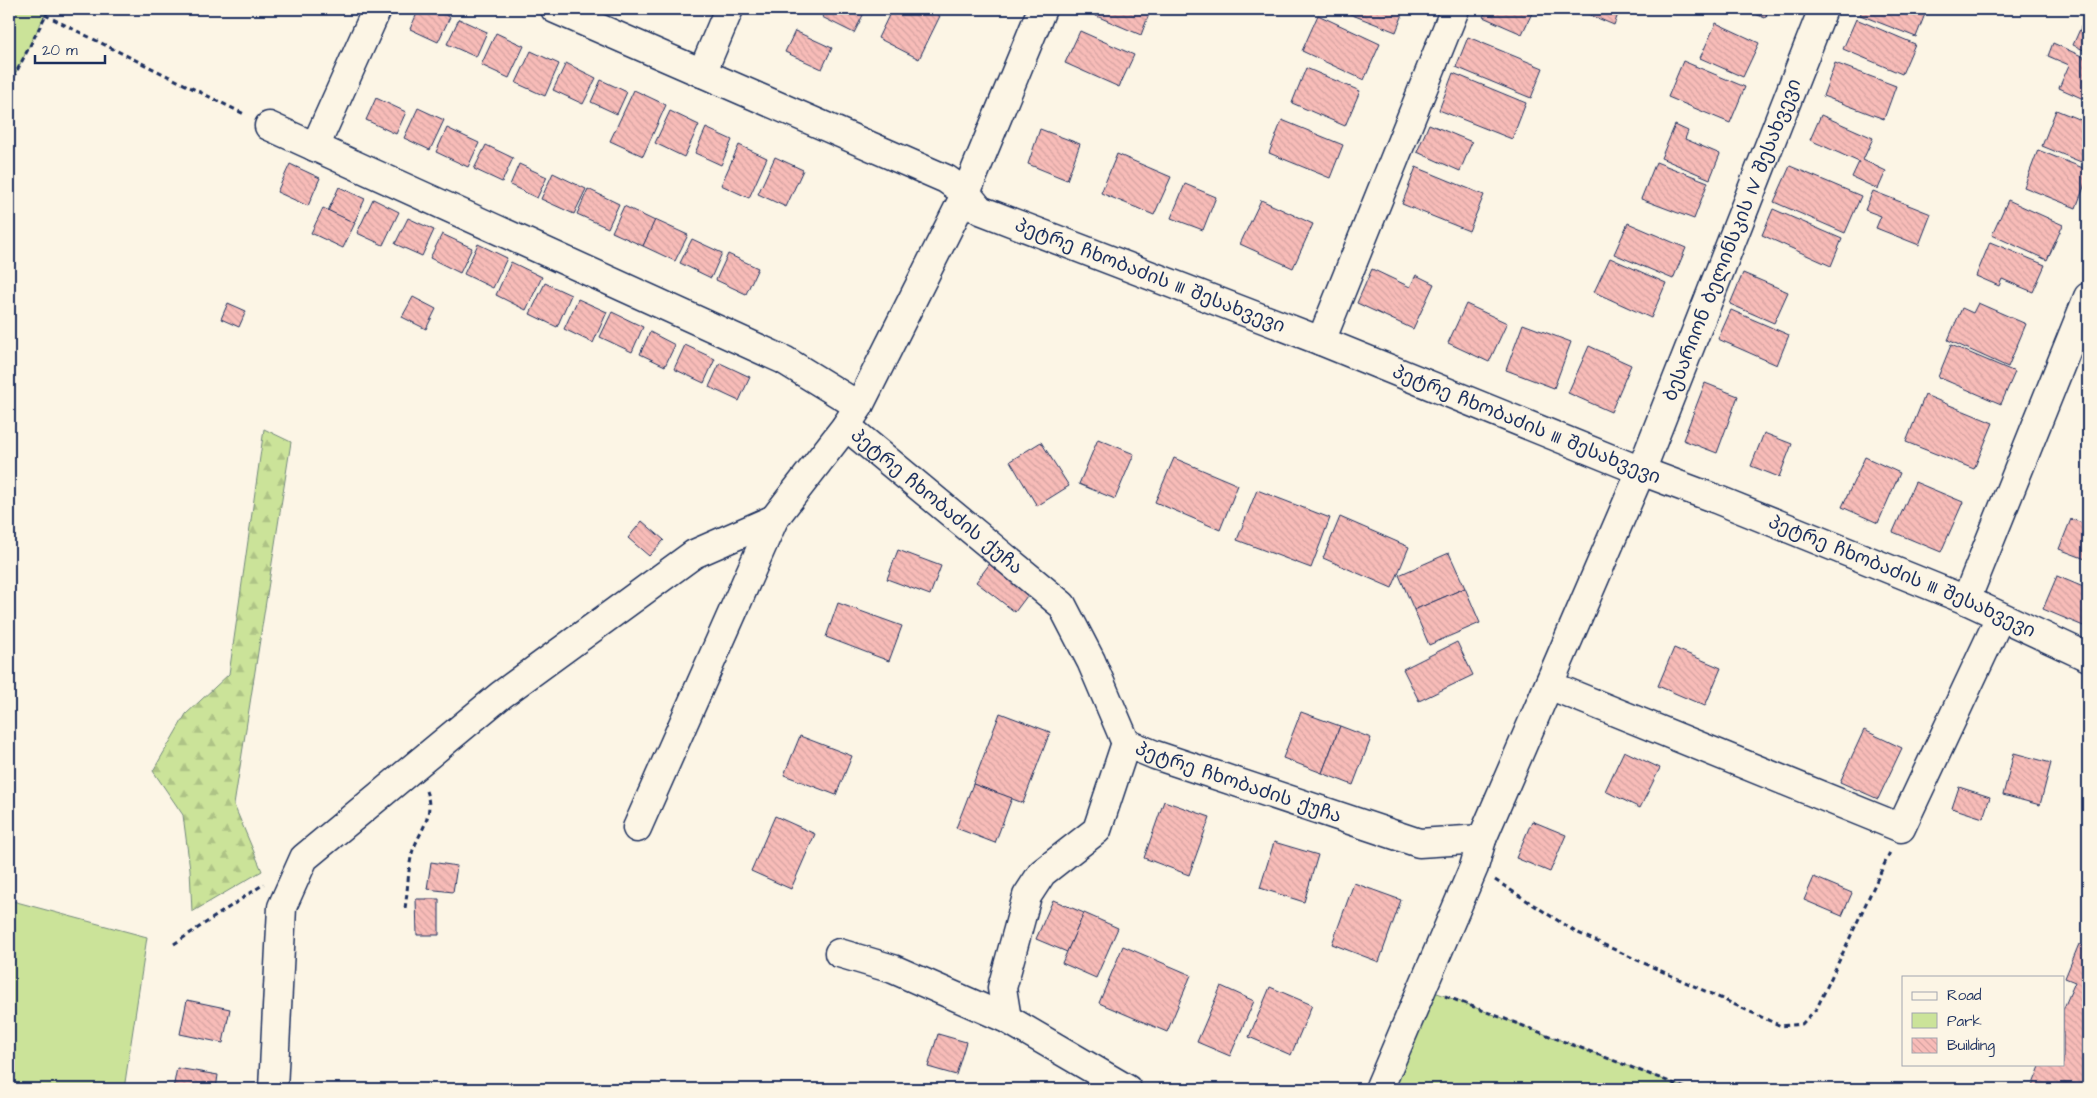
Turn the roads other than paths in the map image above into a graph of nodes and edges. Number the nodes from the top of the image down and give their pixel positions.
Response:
1 (377, 9) edge
2 (555, 9) edge
3 (729, 9) edge
4 (1042, 9) edge
5 (1455, 9) edge
6 (1824, 9) edge
7 (702, 73) junction
8 (269, 126) road end
9 (315, 147) junction
10 (966, 193) junction
11 (2088, 297) edge
12 (1321, 341) junction
13 (853, 416) junction
14 (1641, 471) junction
15 (774, 518) junction
16 (1966, 600) junction
17 (2000, 616) junction
18 (2088, 656) edge
19 (1550, 686) junction
20 (1126, 743) junction
21 (637, 828) dead end
22 (1482, 839) junction
23 (838, 953) dead end
24 (1007, 1019) junction
25 (273, 1089) edge
26 (1127, 1089) edge
27 (1378, 1089) edge

1 - 9 street
2 - 7 street, პეტრე ჩხობაძის III შესახვევი
3 - 7 street
4 - 10 street, პეტრე ჩხობაძის ქუჩა
5 - 12 street
6 - 14 street, ბესარიონ ბელინსკის IV შესახვევი
7 - 10 street, პეტრე ჩხობაძის III შესახვევი
8 - 9 street
9 - 13 street
10 - 12 street, პეტრე ჩხობაძის III შესახვევი
10 - 13 street, პეტრე ჩხობაძის ქუჩა
11 - 16 street
12 - 14 street, პეტრე ჩხობაძის III შესახვევი
13 - 15 street
13 - 20 street, პეტრე ჩხობაძის ქუჩა
14 - 16 street, პეტრე ჩხობაძის III შესახვევი
14 - 19 street
15 - 21 street
15 - 25 street
16 - 17 street, პეტრე ჩხობაძის III შესახვევი
17 - 18 street, პეტრე ჩხობაძის III შესახვევი
17 - 19 street
19 - 22 street
20 - 22 street, პეტრე ჩხობაძის ქუჩა
20 - 24 street
22 - 27 street
23 - 24 street
24 - 26 street

